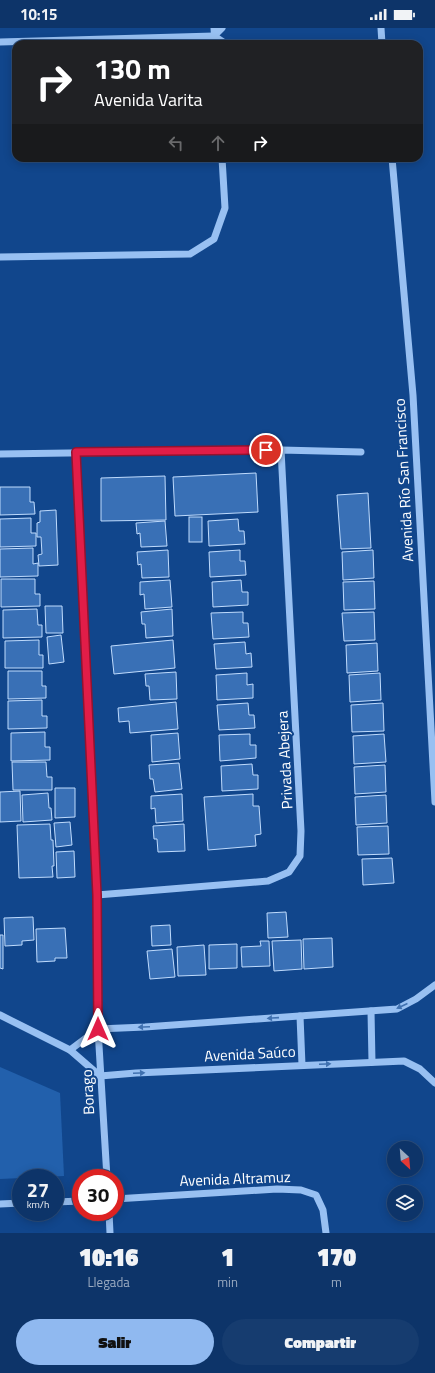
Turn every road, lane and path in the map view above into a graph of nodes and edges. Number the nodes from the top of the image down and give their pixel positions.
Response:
1 (214, 28) edge
2 (222, 28) edge
3 (382, 28) edge
4 (214, 36) junction
5 (71, 40) edge
6 (214, 40) edge
7 (220, 40) edge
8 (382, 40) edge
9 (0, 42) edge
10 (12, 42) edge
11 (222, 162) edge
12 (392, 162) edge
13 (0, 258) edge
14 (282, 450) junction
15 (76, 452) junction
16 (361, 452) dead end
17 (0, 454) edge
18 (435, 802) edge
19 (97, 895) junction
20 (435, 985) edge
21 (371, 1011) junction
22 (0, 1015) edge
23 (300, 1016) junction
24 (98, 1029) junction
25 (70, 1050) junction
26 (372, 1062) junction
27 (302, 1065) junction
28 (100, 1076) junction
29 (435, 1083) edge
30 (105, 1169) edge
31 (124, 1198) edge
32 (12, 1203) edge
33 (0, 1204) edge
34 (109, 1221) edge
35 (110, 1233) edge
36 (326, 1233) edge

1 - 4 street
2 - 4 street
3 - 8 street
4 - 5 street
4 - 6 street
4 - 7 street
9 - 10 street
11 - 13 street
12 - 18 street, Avenida Río San Francisco
14 - 15 street
14 - 16 street
14 - 19 street, Privada Abejera
15 - 17 street
15 - 19 street, Borago
19 - 24 street, Borago
20 -> 21 street
21 - 23 street
21 - 26 street
22 - 25 street
23 -> 24 street
23 - 27 street
24 - 25 street
24 - 28 street, Borago
25 - 28 street
27 -> 26 street, Avenida Saúco
26 - 29 street, Avenida Saúco
28 -> 27 street, Avenida Saúco
28 - 30 street, Borago
31 - 36 street, Avenida Altramuz
32 - 33 street
34 - 35 street

